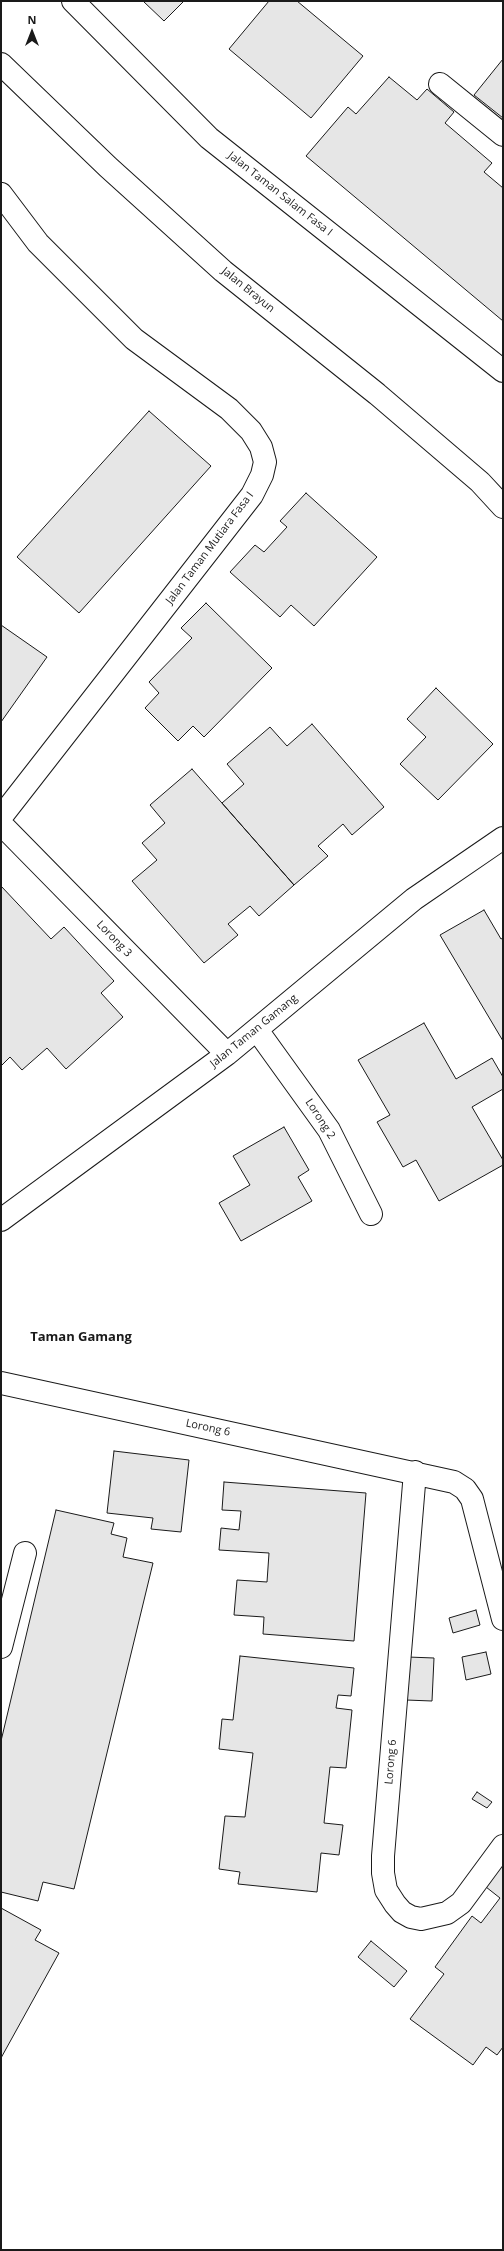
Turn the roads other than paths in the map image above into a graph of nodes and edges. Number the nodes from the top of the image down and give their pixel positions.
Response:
1 (73, 1) edge
2 (1, 64) edge
3 (440, 84) dead end
4 (503, 135) edge
5 (1, 194) edge
6 (503, 371) edge
7 (503, 507) edge
8 (1, 817) edge
9 (1, 824) edge
10 (503, 838) edge
11 (257, 1030) junction
12 (227, 1054) junction
13 (371, 1214) dead end
14 (1, 1220) edge
15 (1, 1383) edge
16 (415, 1472) junction
17 (25, 1553) dead end
18 (503, 1619) edge
19 (1, 1647) edge
20 (503, 1846) edge

1 - 6 street, Jalan Taman Salam Fasa I
2 - 7 street, Jalan Brayun
3 - 4 street
5 - 8 street, Jalan Taman Mutiara Fasa I
9 - 12 street, Lorong 3
10 - 11 street, Jalan Taman Gamang
11 - 12 street, Jalan Taman Gamang
11 - 13 street, Lorong 2
12 - 14 street, Jalan Taman Gamang
15 - 16 street, Lorong 6
16 - 18 street, Lorong 6
16 - 20 street, Lorong 6
17 - 19 street

